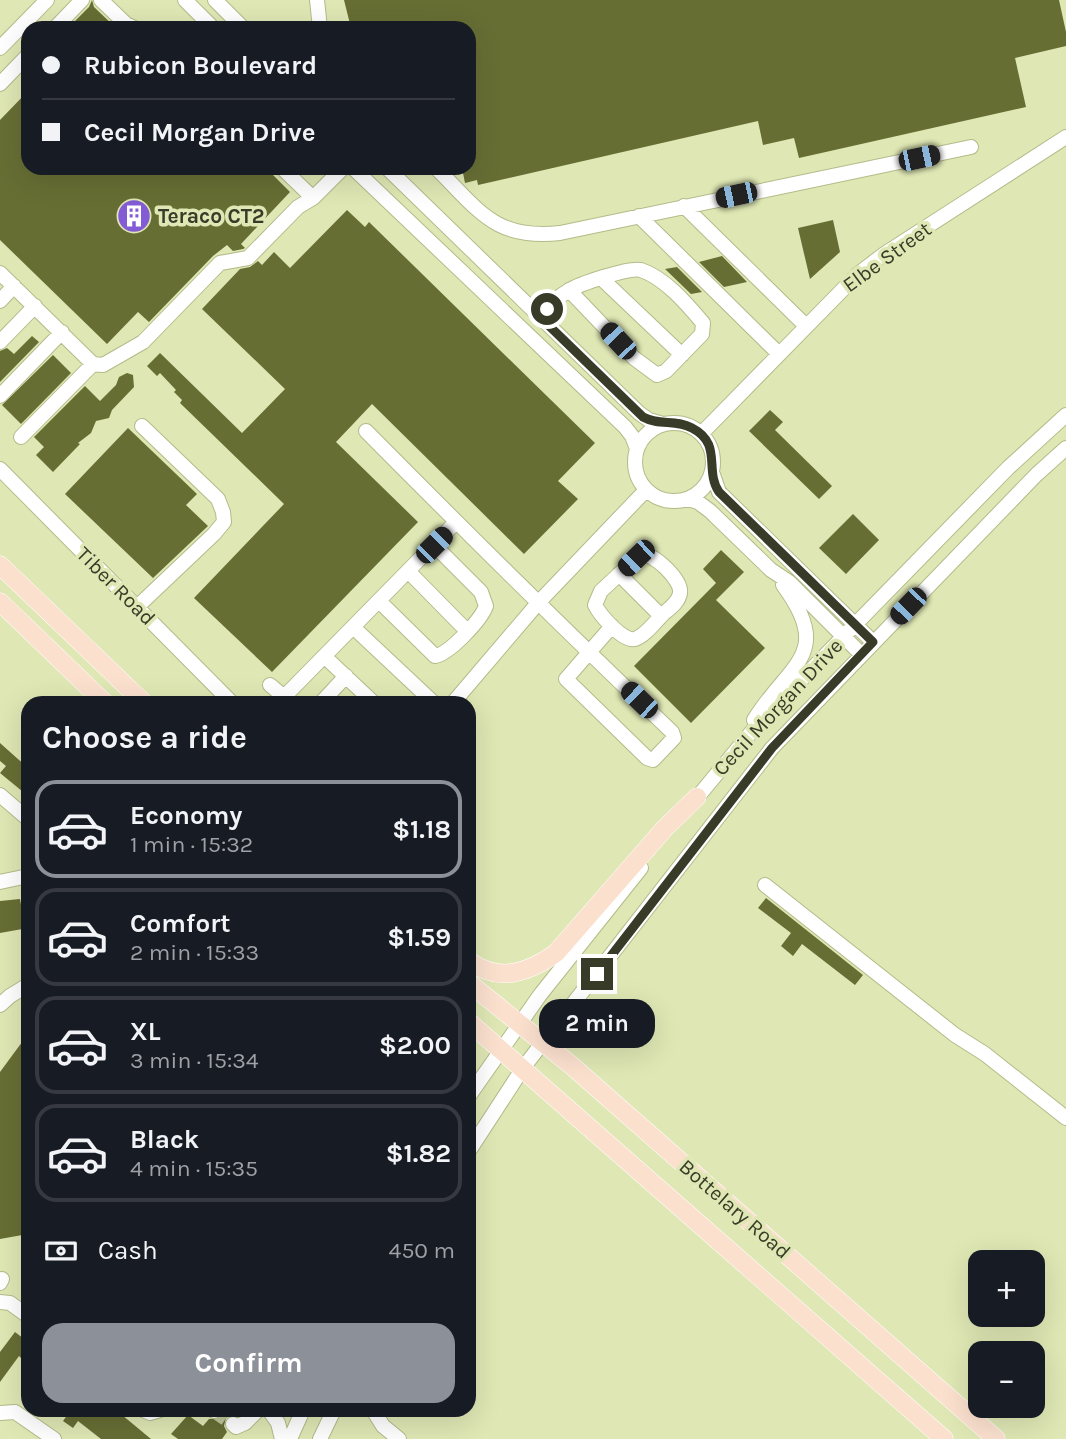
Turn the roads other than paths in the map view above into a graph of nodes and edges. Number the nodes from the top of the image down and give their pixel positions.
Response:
1 (47, 0) edge
2 (82, 0) edge
3 (101, 0) edge
4 (185, 0) edge
5 (215, 0) edge
6 (317, 0) edge
7 (26, 21) edge
8 (62, 21) edge
9 (123, 21) edge
10 (206, 21) edge
11 (236, 21) edge
12 (319, 21) edge
13 (21, 27) edge
14 (0, 48) edge
15 (21, 62) edge
16 (0, 84) edge
17 (1066, 137) edge
18 (971, 147) dead end
19 (289, 175) edge
20 (336, 175) edge
21 (360, 175) edge
22 (394, 175) edge
23 (443, 175) edge
24 (313, 198) junction
25 (684, 206) junction
26 (639, 216) junction
27 (0, 273) edge
28 (601, 278) junction
29 (14, 286) junction
30 (569, 290) junction
31 (0, 301) edge
32 (35, 306) junction
33 (540, 317) junction
34 (806, 326) junction
35 (62, 332) junction
36 (0, 342) edge
37 (779, 354) junction
38 (682, 355) junction
39 (93, 364) junction
40 (0, 396) edge
41 (1066, 415) edge
42 (663, 424) junction
43 (142, 425) dead end
44 (366, 430) dead end
45 (701, 434) junction
46 (21, 437) dead end
47 (1066, 448) edge
48 (637, 449) junction
49 (0, 469) edge
50 (712, 472) junction
51 (646, 490) junction
52 (688, 499) junction
53 (456, 522) junction
54 (434, 545) junction
55 (0, 565) edge
56 (771, 570) junction
57 (408, 571) junction
58 (619, 574) junction
59 (379, 601) junction
60 (0, 602) edge
61 (538, 603) junction
62 (137, 607) junction
63 (661, 616) junction
64 (855, 624) junction
65 (354, 626) junction
66 (612, 626) junction
67 (467, 631) junction
68 (843, 636) junction
69 (873, 642) junction
70 (589, 653) junction
71 (861, 654) junction
72 (324, 656) junction
73 (346, 676) junction
74 (270, 684) dead end
75 (98, 696) edge
76 (137, 696) edge
77 (225, 696) edge
78 (284, 696) edge
79 (291, 696) edge
80 (327, 696) edge
81 (365, 696) edge
82 (427, 696) edge
83 (459, 696) edge
84 (740, 744) junction
85 (0, 794) edge
86 (697, 797) junction
87 (21, 813) edge
88 (21, 878) edge
89 (0, 882) edge
90 (765, 885) dead end
91 (476, 965) edge
92 (21, 989) edge
93 (476, 990) edge
94 (0, 1005) edge
95 (518, 1024) junction
96 (476, 1027) edge
97 (544, 1043) junction
98 (500, 1049) junction
99 (523, 1069) junction
100 (476, 1085) edge
101 (1066, 1118) edge
102 (476, 1140) edge
103 (0, 1302) edge
104 (21, 1311) edge
105 (0, 1413) edge
106 (21, 1415) edge
107 (24, 1417) edge
108 (251, 1417) edge
109 (274, 1417) edge
110 (300, 1417) edge
111 (331, 1417) edge
112 (377, 1417) edge
113 (233, 1424) dead end
114 (54, 1439) edge
115 (282, 1439) edge
116 (289, 1439) edge
117 (320, 1439) edge
118 (399, 1439) edge
119 (944, 1439) edge
120 (996, 1439) edge

1 - 7 street
2 - 8 street
3 - 9 street
4 - 10 street
5 - 11 street
6 - 12 street
13 - 14 street
15 - 16 street
17 - 34 street, Elbe Street
18 - 25 street
19 - 24 street
20 - 24 street
21 - 48 street
22 - 33 street
23 - 26 street
24 - 39 street
25 - 26 street
25 - 34 street
26 - 37 street
27 - 29 street
28 - 30 street
28 - 38 street
28 - 38 street
29 - 31 street
29 - 32 street
30 - 33 street
30 - 38 street
32 - 35 street
32 - 36 street
33 - 42 street
34 - 37 street, Elbe Street
35 - 39 street
35 - 40 street
37 - 45 street, Elbe Street
39 - 46 street
41 - 64 street, Cecil Morgan Drive
42 - 45 street
42 - 48 street
43 - 62 street
44 - 53 street
45 - 50 street
47 - 69 street, Cecil Morgan Drive
48 - 51 street
49 - 62 street, Tiber Road
50 - 52 street
50 - 64 street
51 - 52 street
51 - 61 street
52 - 56 street
53 - 54 street
53 - 61 street
54 - 57 street
54 - 67 street
55 - 76 main road
56 - 68 street
56 - 84 street
57 - 59 street
57 - 67 street
58 - 63 street
58 - 63 street
58 - 66 street
59 - 65 street
59 - 67 street
60 - 75 main road
61 - 70 street
61 - 83 street
62 - 77 street, Tiber Road
63 - 66 street
64 - 68 street, Cecil Morgan Drive
64 - 69 street
65 - 72 street
65 - 82 street
66 - 70 street
68 - 71 street
68 - 84 street, Cecil Morgan Drive
69 - 71 street, Cecil Morgan Drive
70 - 70 street
71 - 97 street, Cecil Morgan Drive
72 - 73 street
72 - 79 street
73 - 80 street
73 - 81 street
74 - 78 street
84 - 86 street, Cecil Morgan Drive
85 - 87 street
86 - 91 main road
86 - 95 street, Cecil Morgan Drive
88 - 89 street
90 - 101 street
92 - 94 street
93 - 95 main road, Bottelary Road
95 - 97 main road, Bottelary Road
95 - 98 street, Cecil Morgan Drive
96 - 98 main road, Bottelary Road
97 - 99 street, Cecil Morgan Drive
97 - 120 main road, Bottelary Road
98 - 99 main road, Bottelary Road
98 - 100 street, Cecil Morgan Drive
99 - 102 street, Cecil Morgan Drive
99 - 119 main road, Bottelary Road
103 - 104 street
105 - 106 street
107 - 114 street
108 - 113 street
109 - 115 street
110 - 116 street
111 - 117 street
112 - 118 street

